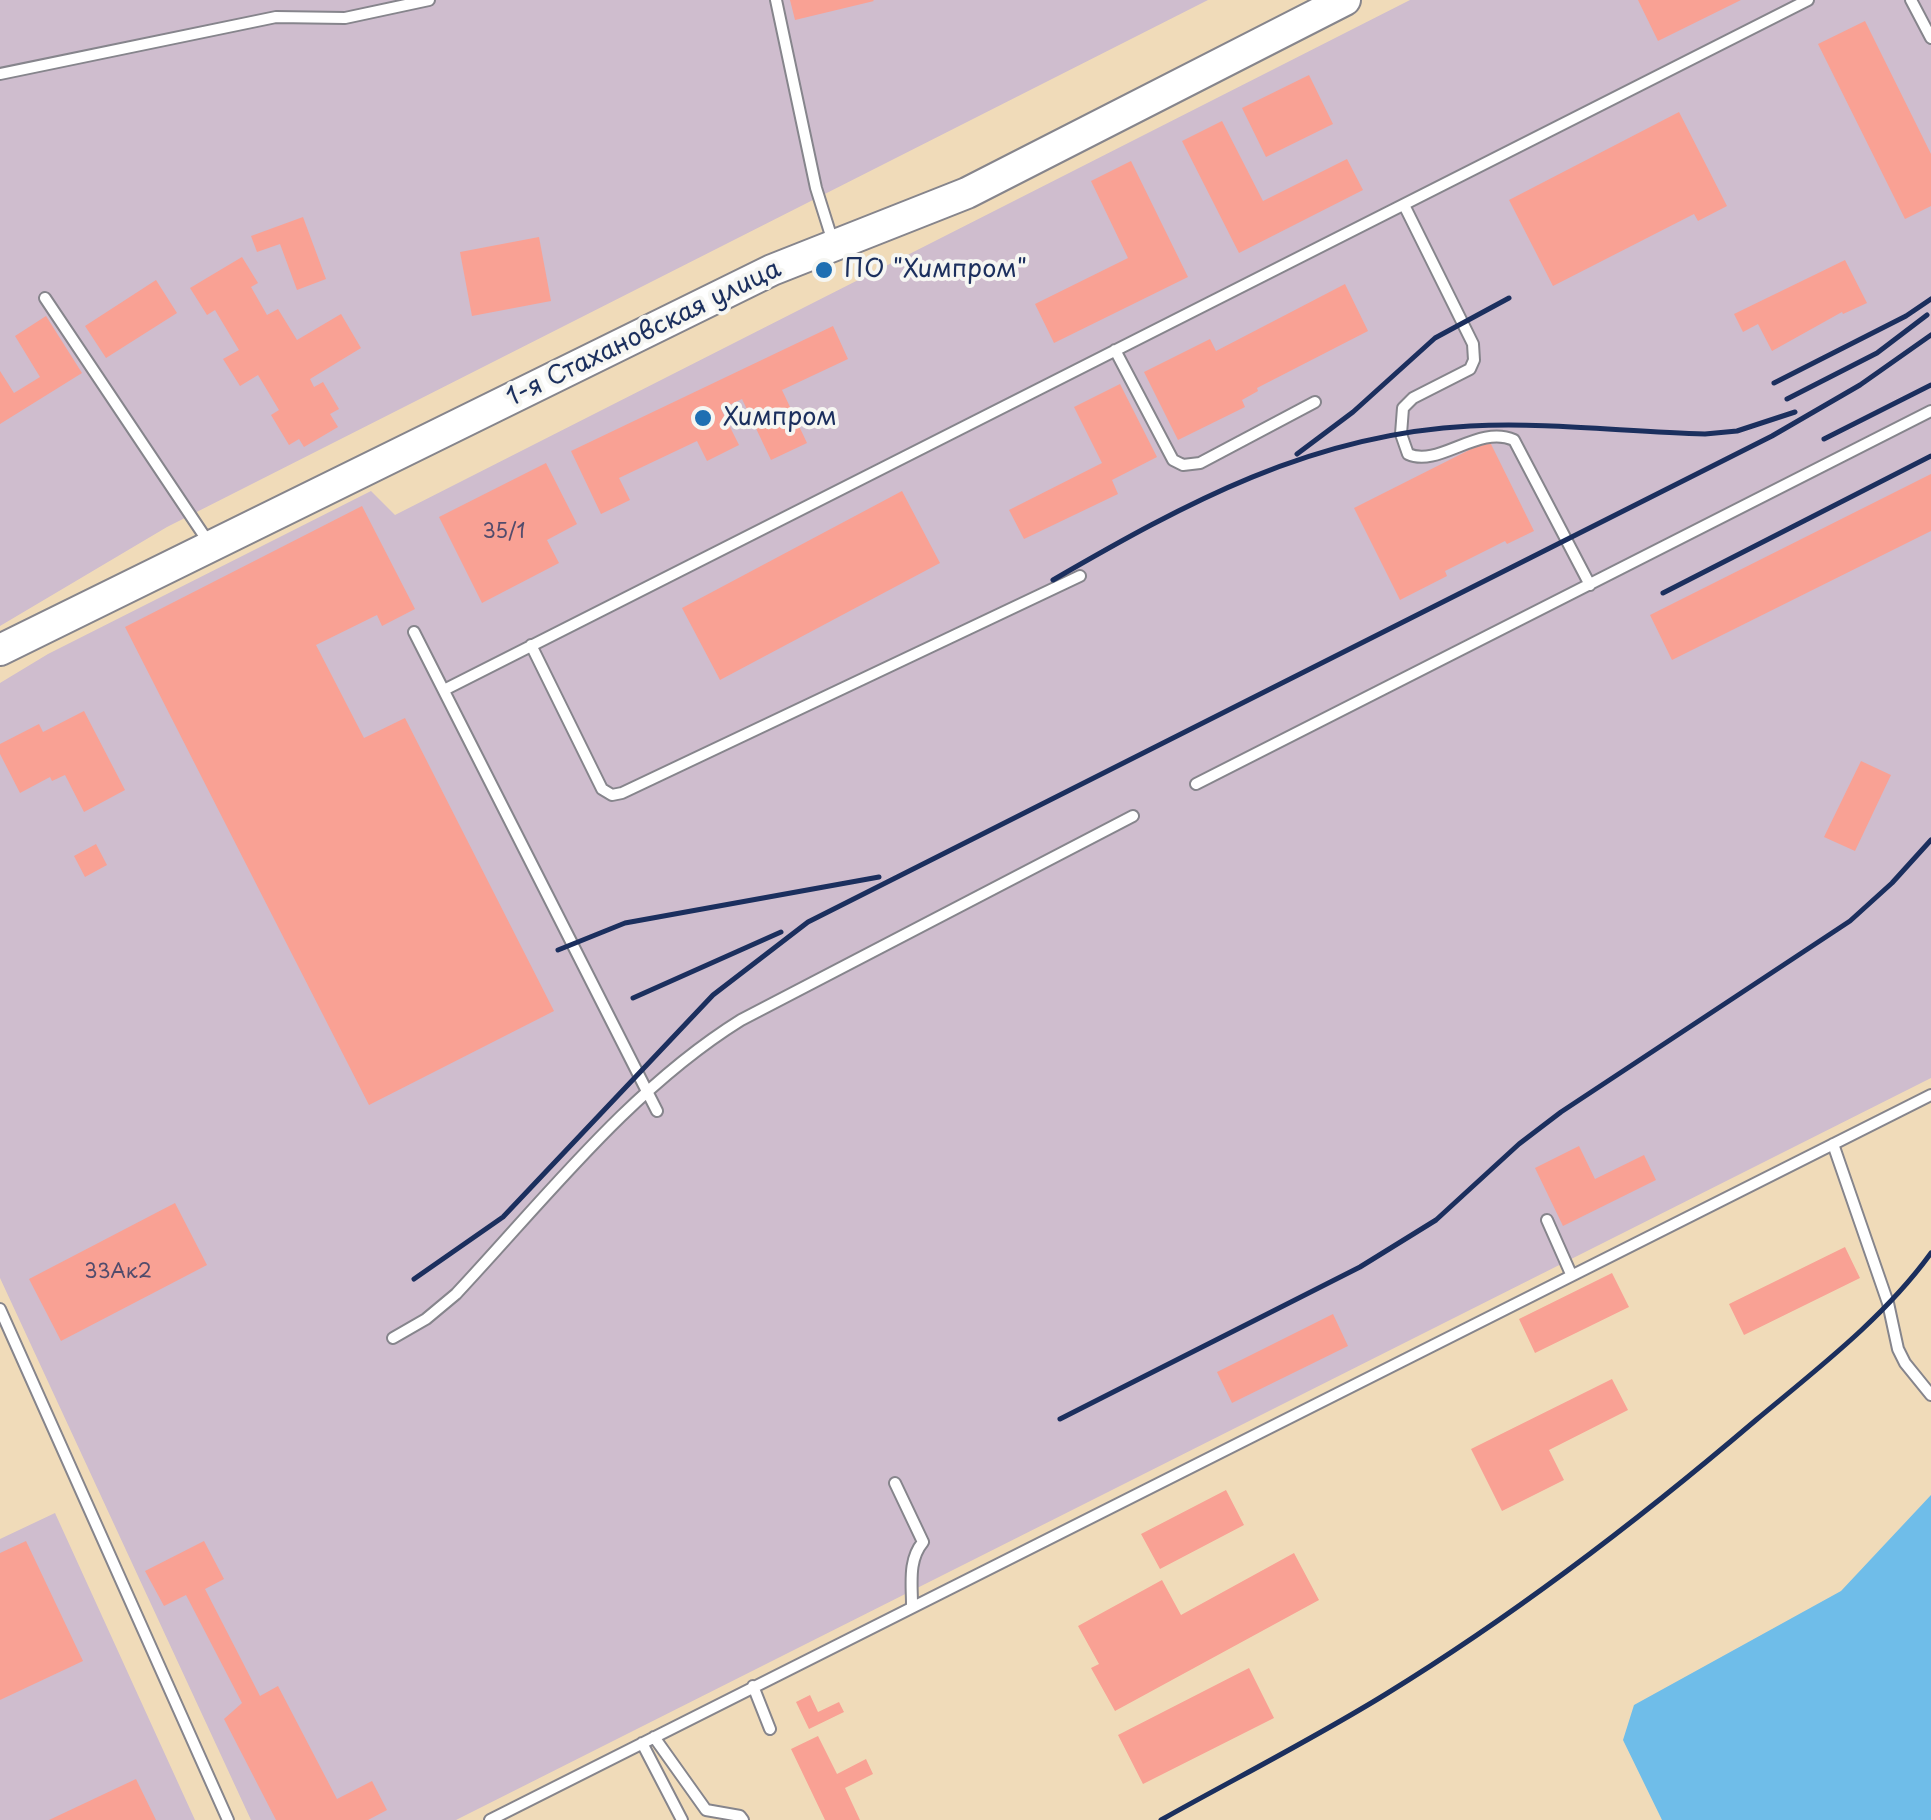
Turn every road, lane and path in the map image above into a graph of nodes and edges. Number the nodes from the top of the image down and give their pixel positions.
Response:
1 (429, 0) edge
2 (776, 0) edge
3 (1345, 0) edge
4 (1808, 0) edge
5 (1911, 0) edge
6 (1931, 38) edge
7 (0, 74) edge
8 (1404, 205) junction
9 (834, 245) junction
10 (45, 298) dead end
11 (1115, 350) junction
12 (1315, 402) dead end
13 (1931, 412) edge
14 (212, 548) junction
15 (1080, 576) dead end
16 (1590, 585) junction
17 (414, 632) dead end
18 (530, 646) junction
19 (0, 650) edge
20 (444, 690) junction
21 (1196, 784) dead end
22 (1133, 816) dead end
23 (646, 1090) junction
24 (1931, 1095) edge
25 (657, 1110) dead end
26 (1833, 1144) junction
27 (1547, 1220) dead end
28 (1571, 1274) junction
29 (0, 1308) edge
30 (393, 1338) dead end
31 (1931, 1395) edge
32 (894, 1483) dead end
33 (912, 1605) junction
34 (753, 1686) junction
35 (770, 1729) dead end
36 (654, 1736) junction
37 (642, 1743) junction
38 (228, 1820) edge
39 (490, 1820) edge
40 (682, 1820) edge
41 (743, 1820) edge

1 - 7 lane
2 - 9 lane
3 - 9 main road, 1-я Стахановская улица
4 - 8 lane
5 - 6 lane
8 - 11 lane
8 - 16 lane
9 - 14 main road, 1-я Стахановская улица
10 - 14 lane
11 - 12 lane
11 - 18 lane
13 - 16 lane
14 - 19 main road, 1-я Стахановская улица
15 - 18 lane
16 - 21 lane
17 - 20 lane
18 - 20 lane
20 - 23 lane
22 - 23 lane
23 - 25 lane
23 - 30 lane
24 - 26 lane
26 - 28 lane
26 - 31 lane
27 - 28 lane
28 - 33 lane
29 - 38 lane
32 - 33 lane
33 - 34 lane
34 - 35 lane
34 - 36 lane
36 - 37 lane
36 - 41 lane
37 - 39 lane
37 - 40 lane

